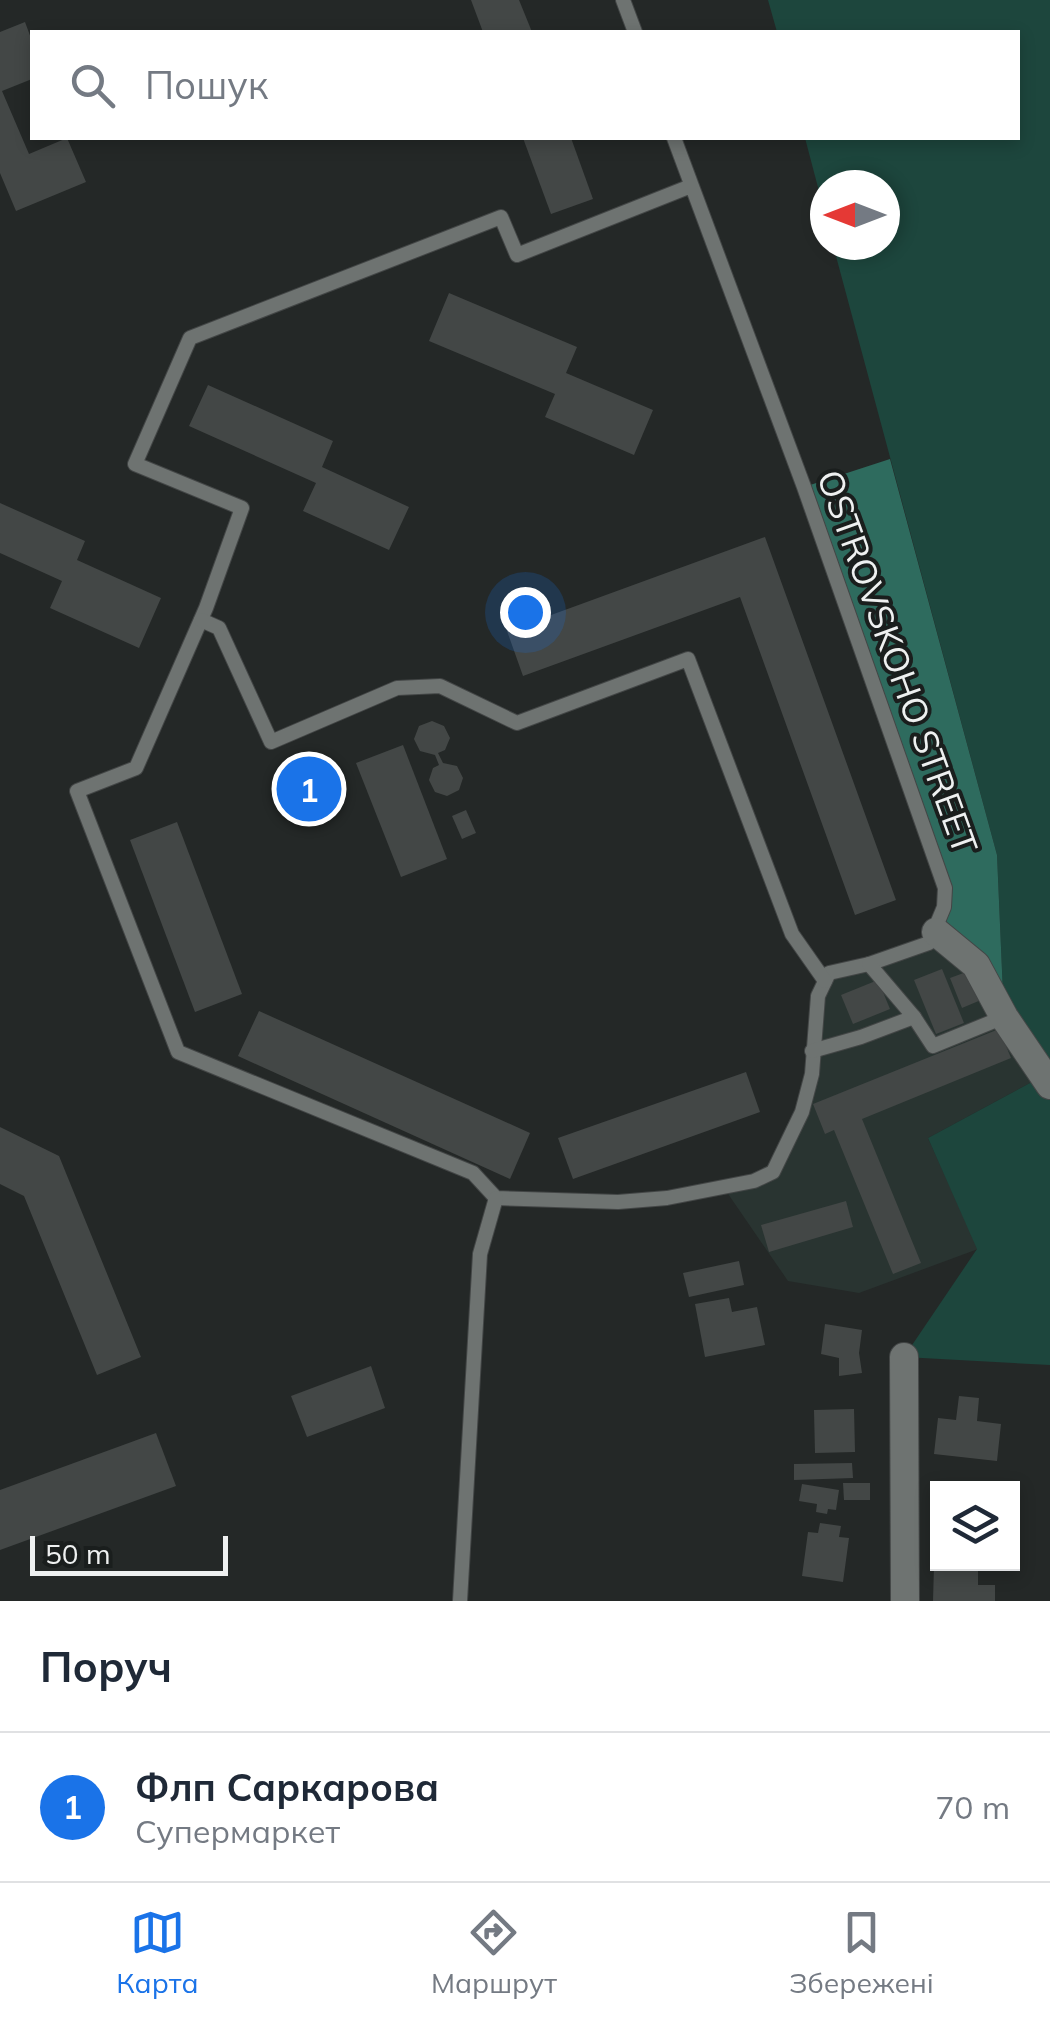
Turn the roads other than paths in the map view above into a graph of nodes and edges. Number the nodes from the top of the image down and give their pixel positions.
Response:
1 (623, 0) edge
2 (634, 30) edge
3 (675, 140) edge
4 (692, 186) junction
5 (201, 620) junction
6 (936, 932) junction
7 (869, 964) junction
8 (825, 981) junction
9 (914, 1017) junction
10 (1004, 1017) junction
11 (812, 1051) junction
12 (1050, 1086) edge
13 (496, 1198) junction
14 (904, 1357) dead end
15 (460, 1601) edge
16 (906, 1601) edge

1 - 2 lane
3 - 4 lane, OSTROVSKOHO STREET
4 - 5 lane
4 - 6 lane, OSTROVSKOHO STREET
5 - 8 lane
5 - 13 lane
6 - 7 lane
6 - 10 street
7 - 8 lane
7 - 9 lane
8 - 11 lane
9 - 10 lane
9 - 11 lane
10 - 12 street
11 - 13 lane
13 - 15 lane
14 - 16 street

